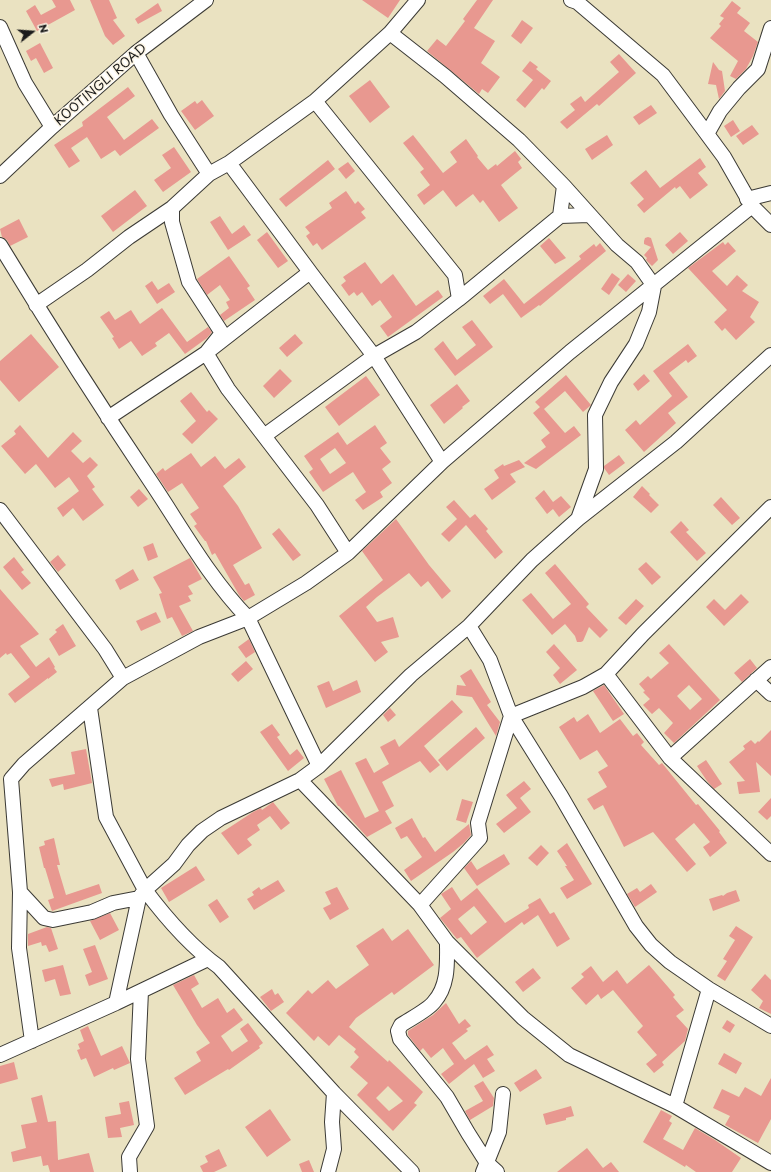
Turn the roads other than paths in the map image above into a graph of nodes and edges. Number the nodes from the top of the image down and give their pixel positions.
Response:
1 (206, 0) edge
2 (418, 0) edge
3 (571, 0) edge
4 (0, 27) edge
5 (771, 28) edge
6 (390, 33) junction
7 (136, 53) junction
8 (314, 101) junction
9 (52, 127) junction
10 (707, 134) junction
11 (228, 163) junction
12 (209, 174) junction
13 (0, 176) edge
14 (564, 186) junction
15 (771, 193) edge
16 (749, 203) junction
17 (172, 208) junction
18 (589, 215) junction
19 (560, 216) junction
20 (771, 225) edge
21 (0, 245) edge
22 (310, 272) junction
23 (654, 286) junction
24 (459, 299) junction
25 (36, 305) junction
26 (206, 353) junction
27 (374, 356) junction
28 (771, 356) edge
29 (108, 418) junction
30 (264, 436) junction
31 (442, 462) junction
32 (771, 507) edge
33 (0, 510) edge
34 (578, 519) junction
35 (348, 553) junction
36 (248, 618) junction
37 (469, 626) junction
38 (771, 667) edge
39 (606, 674) junction
40 (122, 678) junction
41 (756, 680) junction
42 (771, 694) edge
43 (90, 708) junction
44 (511, 716) junction
45 (670, 758) junction
46 (319, 766) junction
47 (300, 780) junction
48 (771, 854) edge
49 (20, 892) junction
50 (142, 894) junction
51 (420, 905) junction
52 (447, 942) junction
53 (208, 959) junction
54 (709, 989) junction
55 (141, 991) junction
56 (116, 1003) junction
57 (771, 1026) edge
58 (32, 1041) junction
59 (0, 1056) edge
60 (334, 1093) junction
61 (503, 1094) dead end
62 (675, 1106) junction
63 (771, 1163) edge
64 (489, 1169) edge
65 (130, 1172) edge
66 (328, 1172) edge
67 (412, 1172) edge

1 - 7 street, KOOTINGLI ROAD
2 - 6 street
3 - 10 street
4 - 9 street
5 - 10 street
6 - 8 street
6 - 14 street
7 - 9 street, KOOTINGLI ROAD
7 - 12 street
8 - 11 street
8 - 24 street
9 - 13 street, KOOTINGLI ROAD
10 - 16 street
11 - 12 street
11 - 22 street
12 - 17 street
14 - 18 street
14 - 19 street
15 - 16 street
16 - 20 street
16 - 23 street
17 - 25 street
17 - 26 street
18 - 19 street
18 - 23 street
19 - 24 street
21 - 25 street
22 - 26 street
22 - 27 street
23 - 31 street
23 - 34 street
24 - 27 street
25 - 29 street
26 - 29 street
26 - 30 street
27 - 30 street
27 - 31 street
28 - 34 street
29 - 36 street
30 - 35 street
31 - 35 street
32 - 39 street
33 - 40 street
34 - 37 street
35 - 36 street
36 - 40 street
36 - 46 street
37 - 44 street
37 - 46 street
38 - 41 street
39 - 44 street
39 - 45 street
40 - 43 street
41 - 42 street
41 - 45 street
43 - 49 street
43 - 50 street
44 - 51 street
44 - 54 street
45 - 48 street
46 - 47 street
47 - 50 street
47 - 51 street
49 - 50 street
49 - 58 street
50 - 53 street
50 - 56 street
51 - 52 street
52 - 62 street
52 - 64 street
53 - 55 street
53 - 60 street
54 - 57 street
54 - 62 street
55 - 56 street
55 - 65 street
56 - 58 street
58 - 59 street
60 - 66 street
60 - 67 street
61 - 64 street
62 - 63 street

